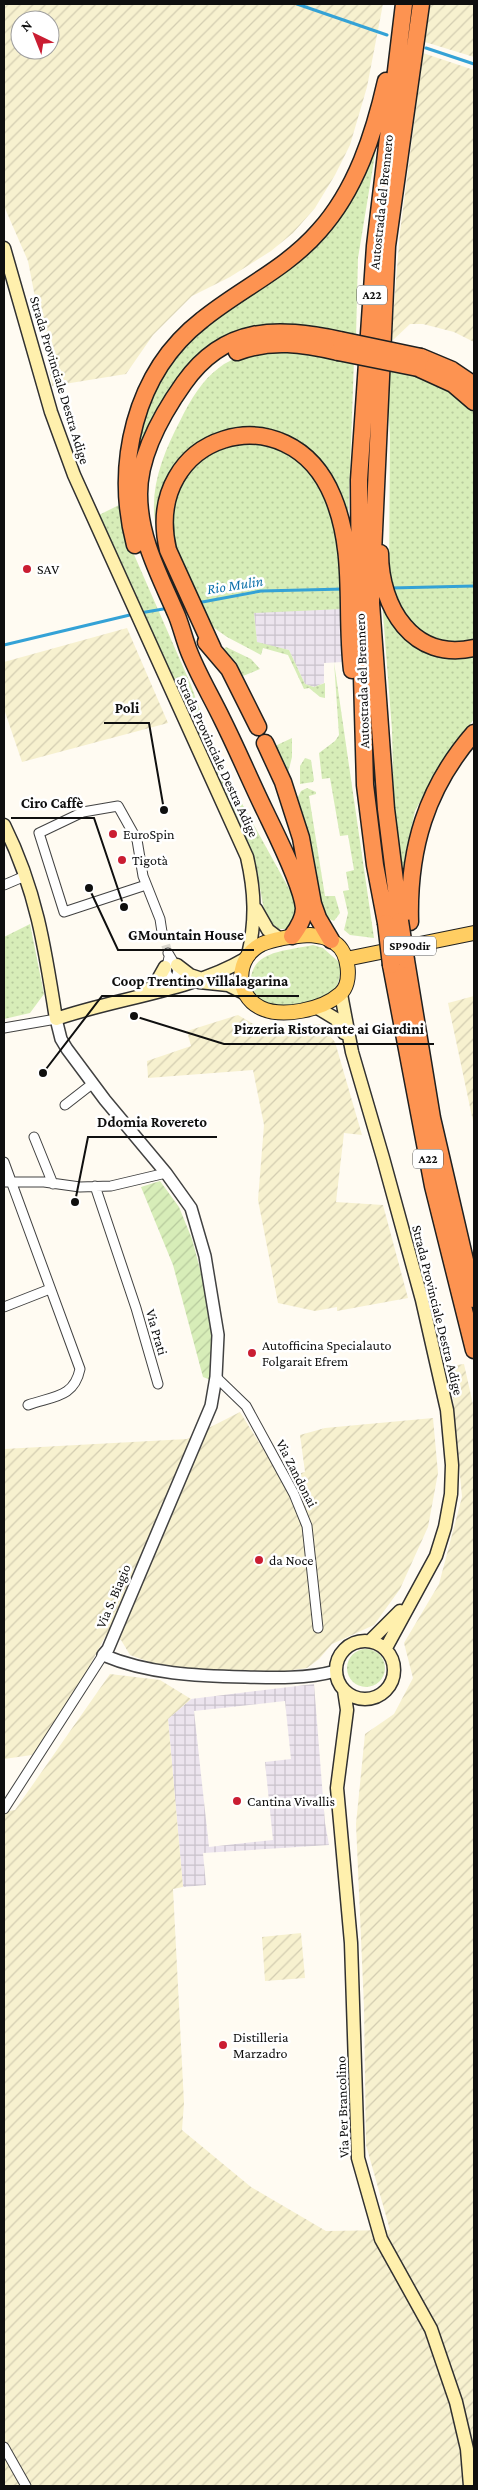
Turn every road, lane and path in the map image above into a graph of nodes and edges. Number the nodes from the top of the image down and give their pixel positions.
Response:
1 (421, 4) edge
2 (404, 9) edge
3 (4, 248) edge
4 (420, 363) junction
5 (474, 385) edge
6 (474, 402) edge
7 (366, 575) junction
8 (171, 592) junction
9 (360, 604) junction
10 (474, 648) edge
11 (258, 727) dead end
12 (474, 733) edge
13 (265, 742) dead end
14 (4, 825) edge
15 (25, 876) junction
16 (4, 885) edge
17 (146, 885) junction
18 (255, 906) junction
19 (398, 922) junction
20 (162, 932) tunnel mouth
21 (474, 933) edge
22 (286, 938) junction
23 (331, 940) junction
24 (247, 957) junction
25 (346, 959) junction
26 (170, 961) junction
27 (403, 961) junction
28 (198, 980) junction
29 (174, 986) junction
30 (246, 994) junction
31 (341, 994) junction
32 (142, 995) junction
33 (316, 1007) junction
34 (56, 1019) junction
35 (4, 1028) edge
36 (352, 1052) junction
37 (91, 1089) junction
38 (65, 1105) dead end
39 (34, 1137) dead end
40 (4, 1162) edge
41 (166, 1173) junction
42 (8, 1182) edge
43 (53, 1184) junction
44 (95, 1186) junction
45 (50, 1289) junction
46 (474, 1298) edge
47 (4, 1307) edge
48 (474, 1350) edge
49 (216, 1377) junction
50 (158, 1384) dead end
51 (28, 1405) dead end
52 (409, 1602) junction
53 (318, 1628) dead end
54 (371, 1640) junction
55 (386, 1648) junction
56 (103, 1655) junction
57 (336, 1671) junction
58 (344, 1690) junction
59 (360, 1698) junction
60 (340, 1765) junction
61 (4, 1809) edge
62 (4, 2447) edge
63 (26, 2486) edge
64 (470, 2486) edge

1 - 7 highway, Autostrada del Brennero / A22
2 - 7 highway, Autostrada del Brennero / A22
2 - 8 highway
3 - 18 main road, Strada Provinciale Destra Adige
4 - 5 highway
4 - 6 highway
4 - 8 highway, bridge
7 - 8 highway
7 - 9 highway, Autostrada del Brennero / A22
7 - 9 highway
7 - 10 highway
8 - 11 highway
8 - 22 highway
9 - 19 highway, Autostrada del Brennero / A22
9 - 19 highway, Autostrada del Brennero / A22
12 - 19 highway
13 - 23 highway
14 - 15 main road
15 - 16 street
15 - 34 main road
17 - 17 street
17 - 20 street
18 - 22 main road, Strada Provinciale Destra Adige
18 - 24 main road, Strada Provinciale Destra Adige
19 - 27 highway, Autostrada del Brennero / A22, bridge
19 - 27 highway
21 - 25 main road, SP90dir
22 - 23 main road
22 - 24 main road
23 - 25 main road
24 - 28 main road
24 - 30 main road
25 - 31 main road
26 - 28 main road
26 - 29 street
26 - 32 main road
27 - 46 highway, Autostrada del Brennero / A22
27 - 48 highway, Autostrada del Brennero / A22
28 - 29 main road
28 - 30 main road
29 - 32 main road
30 - 33 main road
31 - 33 main road
31 - 36 main road, Strada Provinciale Destra Adige
32 - 34 main road
33 - 36 main road, Strada Provinciale Destra Adige
34 - 35 street
34 - 37 street, Via S. Biagio
36 - 52 main road, Strada Provinciale Destra Adige
37 - 38 street
37 - 41 street, Via S. Biagio
39 - 43 street
40 - 42 street
41 - 44 street
41 - 49 street, Via S. Biagio
42 - 43 street
42 - 45 street
43 - 44 street
44 - 50 street, Via Prati
45 - 47 street
45 - 51 street
49 - 53 street, Via Zandonai
49 - 56 street, Via S. Biagio
52 - 54 main road, Strada Provinciale Destra Adige
52 - 55 main road, Strada Provinciale Destra Adige
54 - 55 main road
54 - 57 main road
55 - 59 main road
56 - 57 street
56 - 61 street, Via S. Biagio
57 - 58 main road
58 - 59 main road
58 - 60 main road
59 - 60 main road
60 - 64 main road, Via Per Brancolino
62 - 63 street

